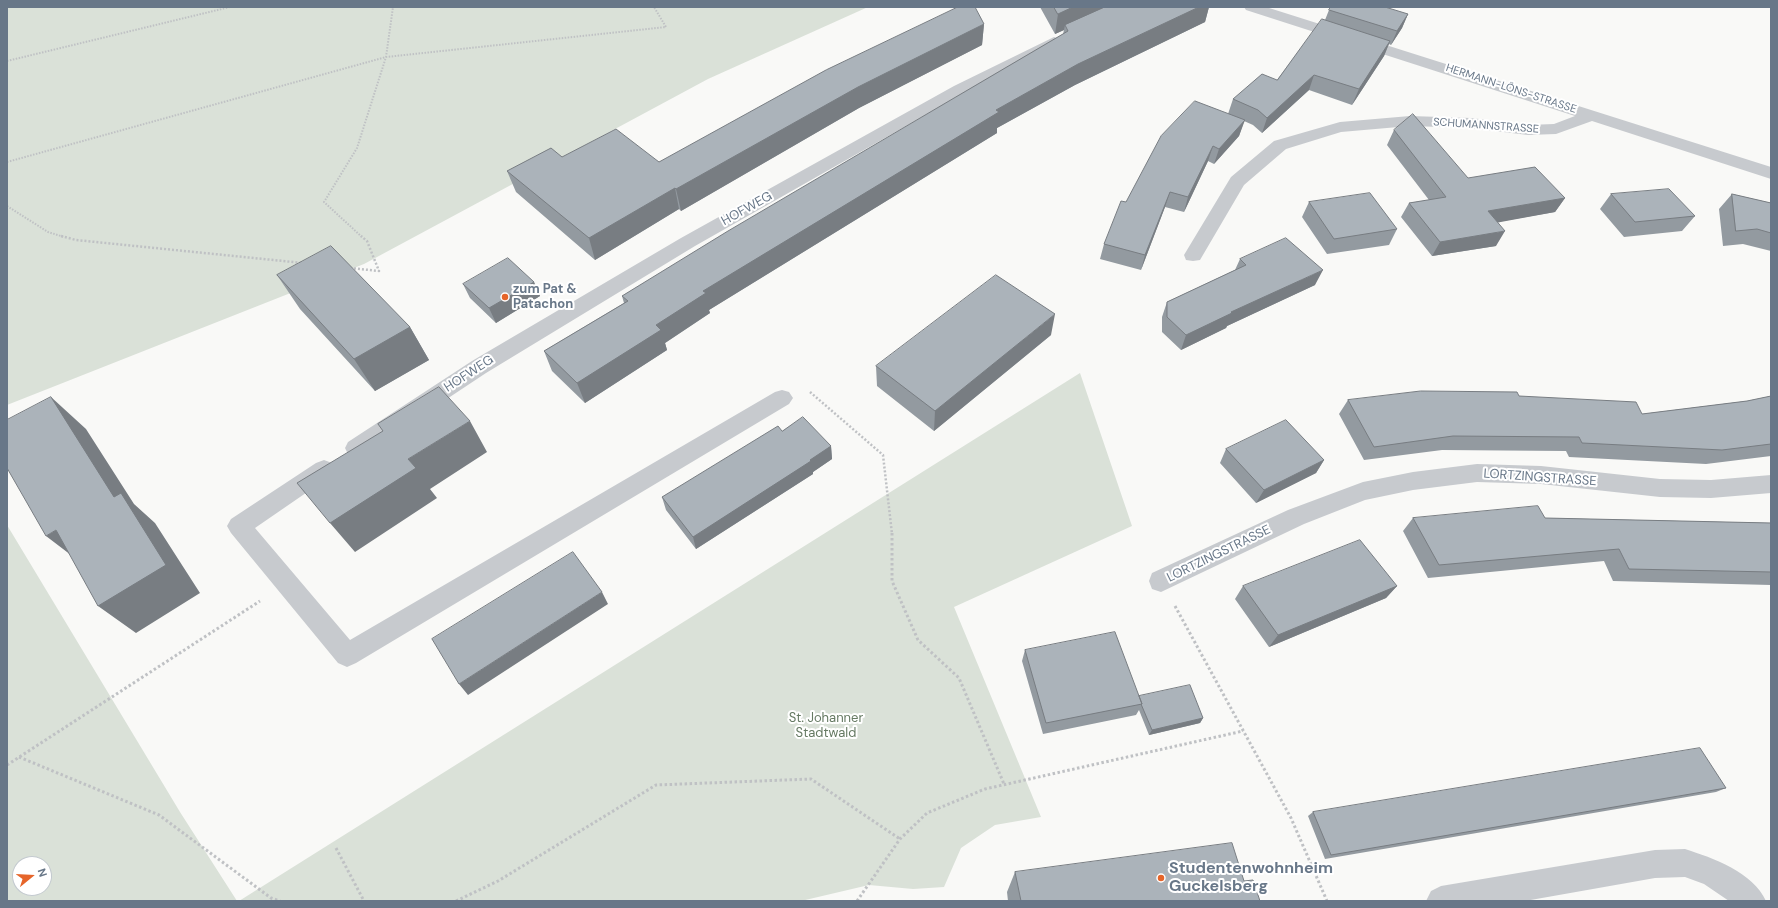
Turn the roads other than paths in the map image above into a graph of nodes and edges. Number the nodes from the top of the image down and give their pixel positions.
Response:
1 (1251, 7) edge
2 (1070, 34) edge
3 (1594, 115) junction
4 (1771, 173) edge
5 (1193, 255) dead end
6 (782, 398) dead end
7 (1771, 484) edge
8 (1161, 582) road end
9 (1441, 901) edge
10 (1751, 901) edge

1 - 3 street, HERMANN-LÖNS-STRASSE
2 - 6 street, HOFWEG
3 - 4 street, HERMANN-LÖNS-STRASSE
3 - 5 street, SCHUMANNSTRASSE
7 - 8 street, LORTZINGSTRASSE
9 - 10 street

